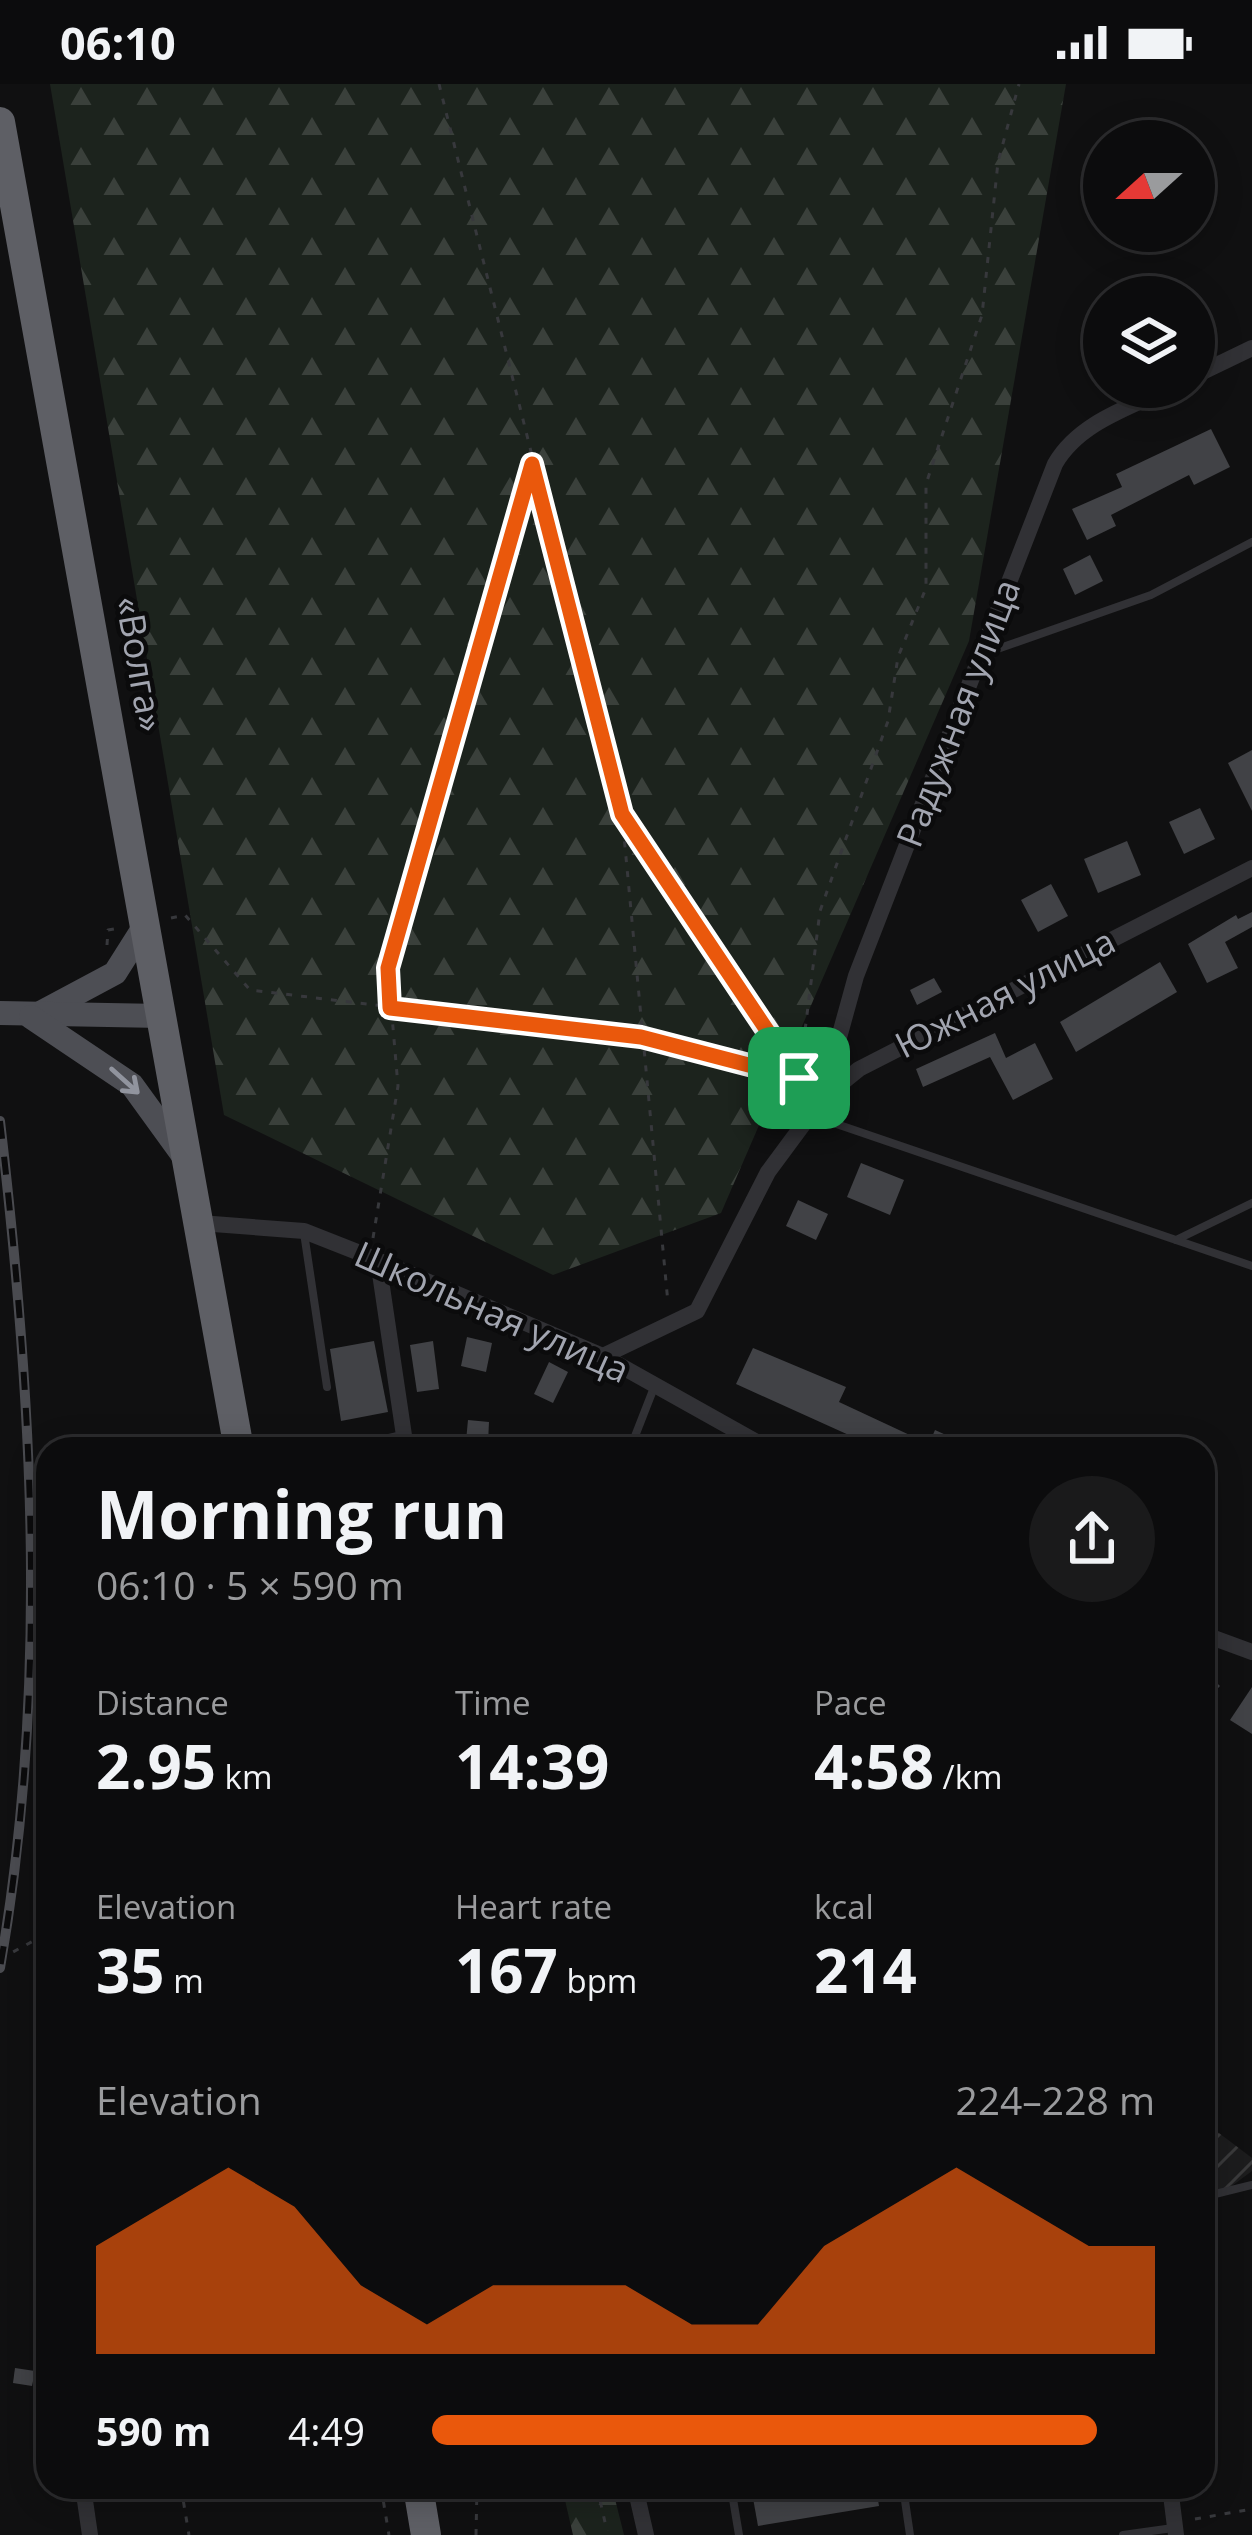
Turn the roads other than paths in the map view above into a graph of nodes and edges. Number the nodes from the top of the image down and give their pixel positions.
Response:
1 (0, 122) edge
2 (1252, 348) edge
3 (1215, 366) edge
4 (1129, 408) edge
5 (1252, 542) edge
6 (981, 654) junction
7 (1252, 868) edge
8 (147, 923) junction
9 (0, 1013) edge
10 (163, 1016) junction
11 (31, 1017) junction
12 (817, 1108) junction
13 (190, 1173) junction
14 (1252, 1203) edge
15 (200, 1223) junction
16 (304, 1231) junction
17 (1176, 1240) junction
18 (374, 1259) junction
19 (1252, 1266) edge
20 (603, 1356) junction
21 (656, 1385) junction
22 (327, 1388) dead end
23 (237, 1437) edge
24 (404, 1437) edge
25 (635, 1437) edge
26 (748, 1437) edge
27 (1215, 1638) edge
28 (1252, 1652) edge
29 (1252, 2186) edge
30 (1215, 2194) edge
31 (85, 2499) edge
32 (420, 2499) edge
33 (638, 2499) edge
34 (733, 2499) edge
35 (905, 2499) edge
36 (1171, 2499) edge
37 (1175, 2532) edge
38 (90, 2535) edge
39 (426, 2535) edge
40 (646, 2535) edge
41 (739, 2535) edge
42 (910, 2535) edge
43 (1123, 2535) edge

1 - 8 highway, «Волга»
2 - 3 street
4 - 6 street, Радужная улица
5 - 6 lane
6 - 12 street, Радужная улица
7 - 12 street, Южная улица
8 - 10 highway, «Волга»
8 - 11 main road
9 - 11 main road
10 - 11 main road
10 - 13 highway, «Волга»
11 -> 13 main road
12 - 17 lane
12 - 20 street, Южная улица
13 - 15 highway, «Волга»
14 - 17 lane
15 - 16 street, Школьная улица
15 - 23 highway
16 - 18 street, Школьная улица
16 - 22 lane
17 - 19 lane
18 - 20 street, Школьная улица
18 - 24 street
20 - 21 street, Школьная улица
21 - 25 lane
21 - 26 street, Школьная улица
27 - 28 street
29 - 30 lane
31 - 38 street
32 - 39 highway
33 - 40 street
34 - 41 lane
35 - 42 lane
36 - 37 street
37 - 43 lane

